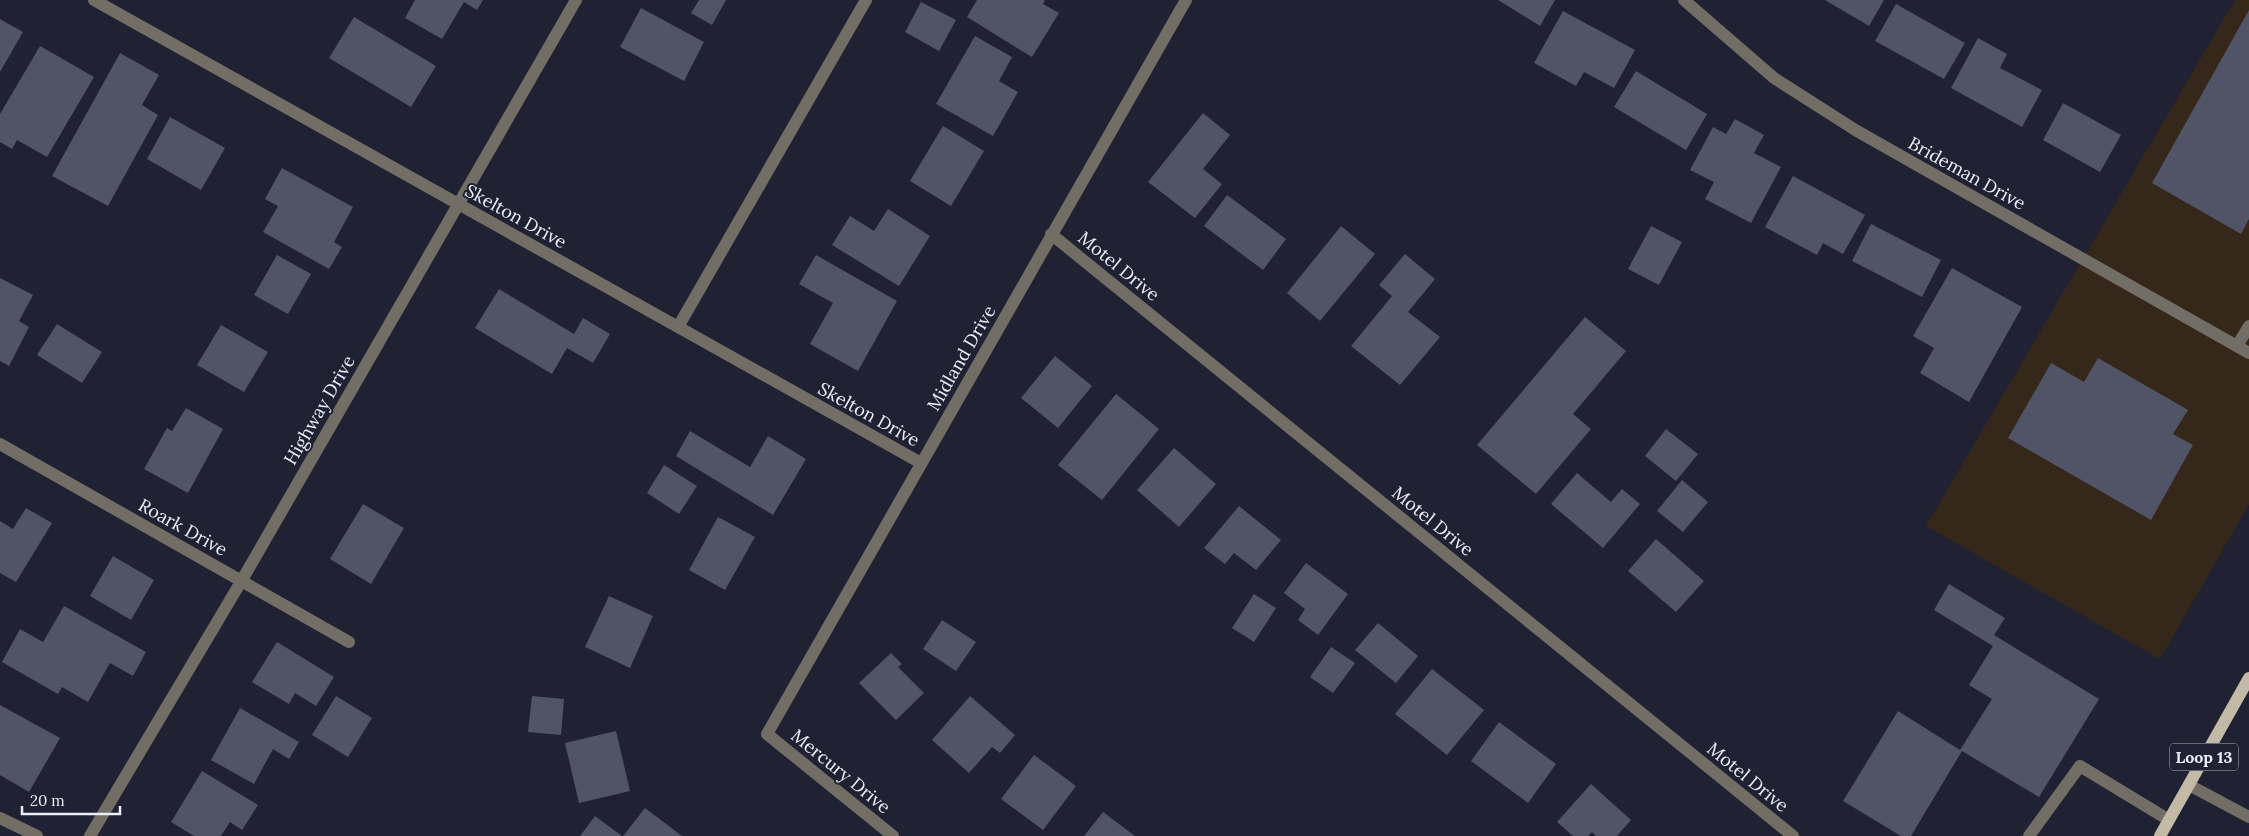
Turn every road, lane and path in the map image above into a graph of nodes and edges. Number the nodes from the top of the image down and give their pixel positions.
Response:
1 (94, 0) edge
2 (576, 0) edge
3 (866, 0) edge
4 (1186, 0) edge
5 (1684, 0) edge
6 (458, 204) junction
7 (1051, 234) junction
8 (2249, 326) edge
9 (678, 327) junction
10 (2237, 346) junction
11 (2249, 353) edge
12 (0, 444) edge
13 (921, 463) junction
14 (242, 580) junction
15 (349, 642) dead end
16 (2249, 678) edge
17 (767, 734) joint
18 (2189, 784) junction
19 (2249, 817) edge
20 (0, 818) edge
21 (2169, 820) junction
22 (36, 836) edge
23 (90, 836) edge
24 (893, 836) edge
25 (1793, 836) edge
26 (2030, 836) edge
27 (2160, 836) edge

1 - 6 street, Skelton Drive
2 - 6 street, Highway Drive
3 - 9 street
4 - 7 street, Midland Drive
5 - 10 street, Brideman Drive
6 - 9 street, Skelton Drive
6 - 14 street, Highway Drive
7 - 13 street, Midland Drive
7 - 25 street, Motel Drive
8 - 10 street
9 - 13 street, Skelton Drive
10 - 11 street, Brideman Drive
12 - 14 street, Roark Drive
13 - 17 street, Midland Drive
14 - 15 street, Roark Drive
14 - 23 street, Highway Drive
16 - 18 main road, Loop 13
17 - 24 street, Mercury Drive
18 - 19 street
18 - 21 main road, Loop 13
20 - 22 street
21 - 26 street
21 - 27 main road, Loop 13

